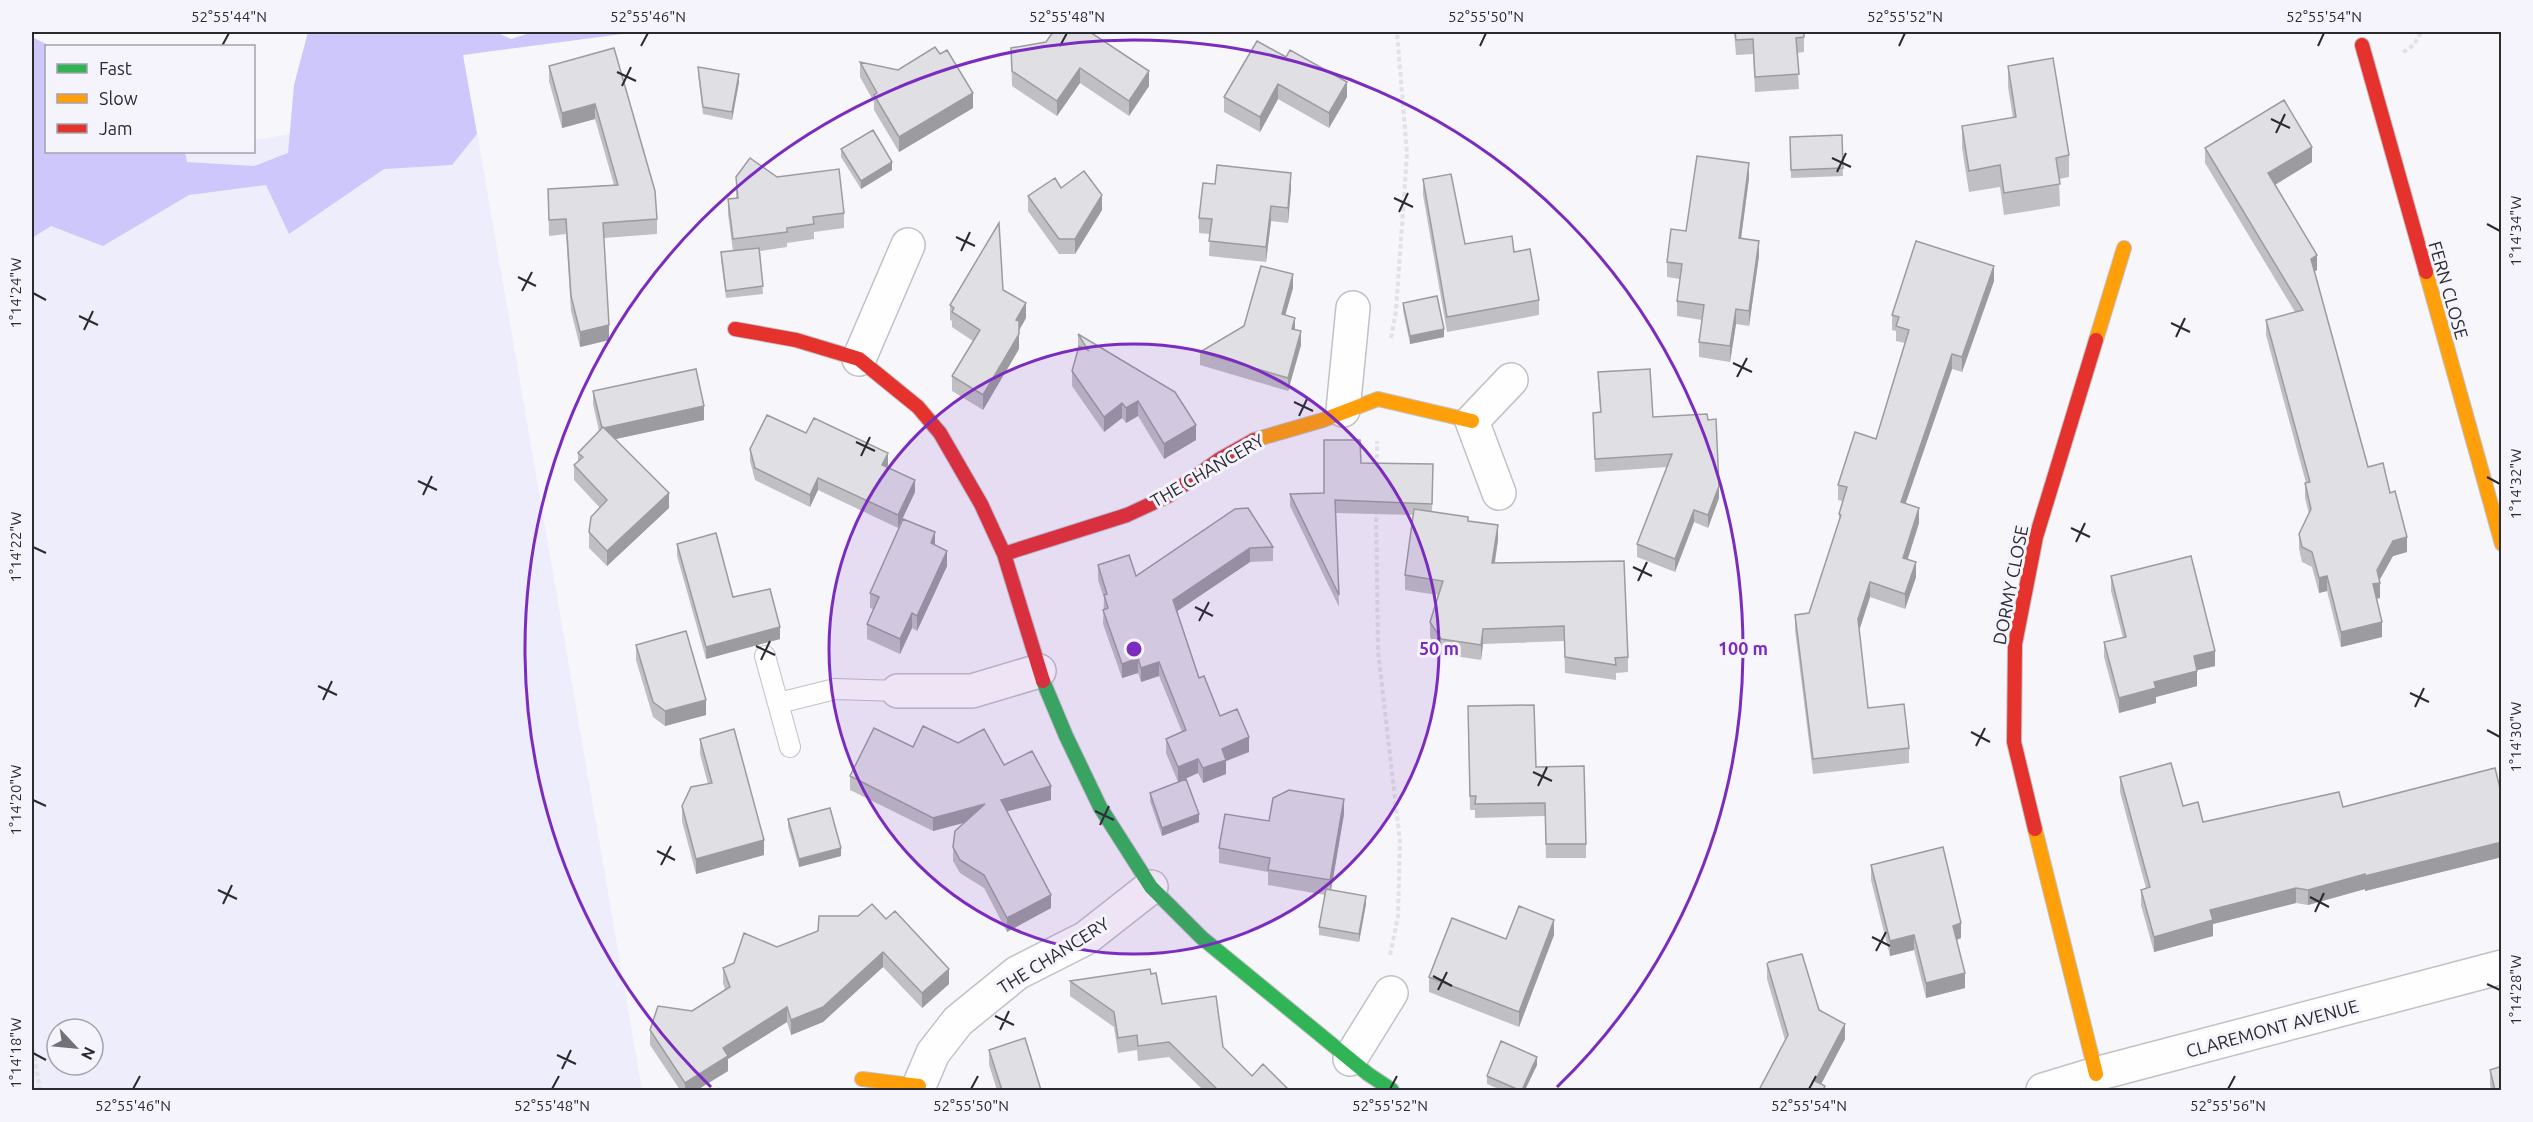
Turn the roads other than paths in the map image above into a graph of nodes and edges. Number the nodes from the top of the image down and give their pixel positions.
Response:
1 (2362, 45) dead end
2 (908, 245) dead end
3 (2124, 248) dead end
4 (1353, 308) dead end
5 (735, 329) dead end
6 (859, 359) junction
7 (1511, 380) dead end
8 (1343, 410) junction
9 (1472, 421) junction
10 (1499, 493) dead end
11 (2502, 544) edge
12 (1004, 554) junction
13 (765, 656) dead end
14 (1039, 671) junction
15 (898, 691) joint
16 (778, 704) junction
17 (790, 747) dead end
18 (1152, 887) junction
19 (2502, 967) edge
20 (1391, 993) road end
21 (1350, 1059) junction
22 (2096, 1074) junction
23 (862, 1079) dead end
24 (920, 1088) edge
25 (1392, 1090) edge
26 (2043, 1090) edge

1 - 11 street, FERN CLOSE
2 - 6 street
3 - 22 street, DORMY CLOSE
4 - 8 street
5 - 6 street
6 - 12 street
7 - 9 street
8 - 9 street, THE CHANCERY
8 - 12 street, THE CHANCERY
9 - 10 street
12 - 14 street
13 - 16 lane
14 - 15 street
14 - 18 street
15 - 16 lane
16 - 17 lane
18 - 21 street
18 - 24 street, THE CHANCERY
19 - 22 street, CLAREMONT AVENUE
20 - 21 street
21 - 25 street
22 - 26 street, CLAREMONT AVENUE
23 - 24 street, THE CHANCERY

